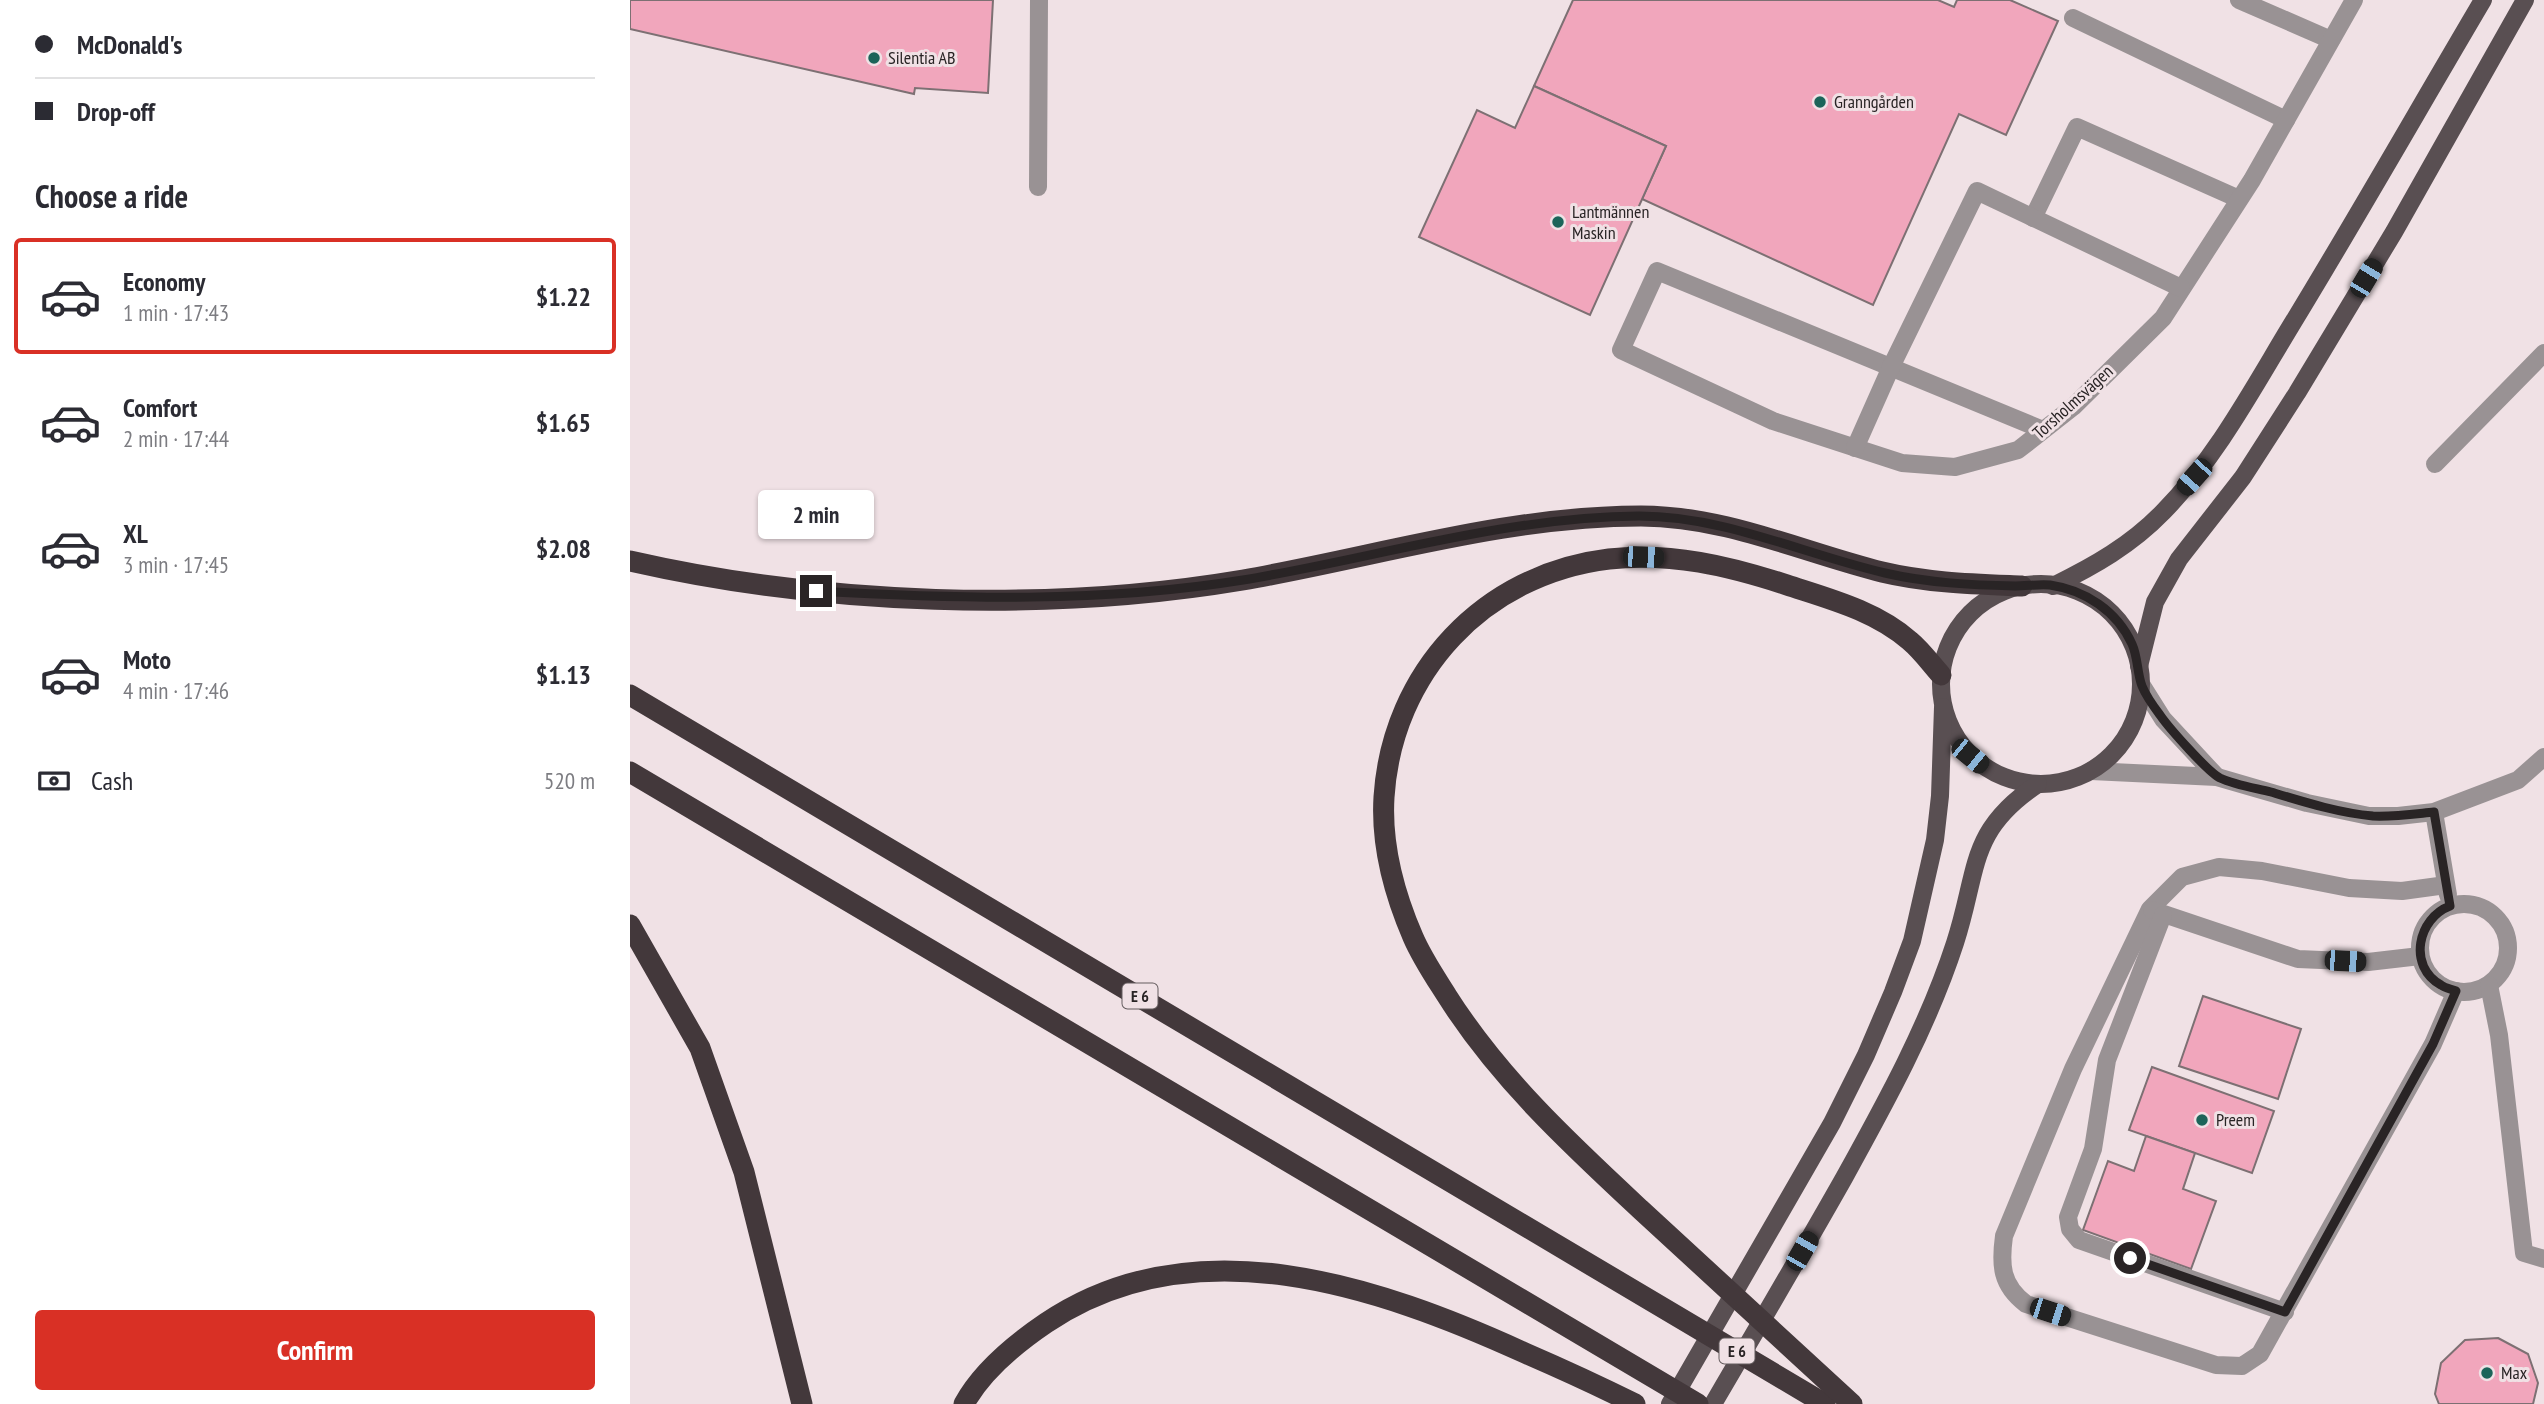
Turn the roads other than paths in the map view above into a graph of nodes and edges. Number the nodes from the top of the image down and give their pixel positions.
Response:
1 (1039, 0) edge
2 (2239, 0) edge
3 (2354, 0) edge
4 (2483, 0) edge
5 (2525, 0) edge
6 (2073, 18) dead end
7 (2331, 40) junction
8 (2286, 120) junction
9 (1038, 187) dead end
10 (2239, 200) junction
11 (2033, 218) junction
12 (2181, 289) junction
13 (2544, 353) edge
14 (1891, 367) junction
15 (2043, 430) junction
16 (1855, 448) junction
17 (2435, 464) dead end
18 (630, 561) edge
19 (2022, 586) junction
20 (2053, 586) junction
21 (2139, 666) junction
22 (1941, 675) junction
23 (2141, 684) junction
24 (630, 695) edge
25 (1943, 707) junction
26 (2544, 757) edge
27 (2091, 771) junction
28 (630, 772) edge
29 (2217, 777) junction
30 (2038, 784) junction
31 (2434, 812) junction
32 (2446, 885) junction
33 (2450, 906) junction
34 (2156, 912) junction
35 (630, 925) edge
36 (2420, 956) junction
37 (2489, 985) junction
38 (2456, 991) junction
39 (2544, 1259) edge
40 (2285, 1312) junction
41 (802, 1404) edge
42 (964, 1404) edge
43 (1635, 1404) edge
44 (1670, 1404) edge
45 (1698, 1404) edge
46 (1713, 1404) edge
47 (1825, 1404) edge
48 (1853, 1404) edge

1 - 9 street
2 - 7 street
3 - 7 street, Torsholmsvägen
4 - 20 main road
5 - 21 main road
6 - 8 street
7 - 8 street, Torsholmsvägen
8 - 10 street, Torsholmsvägen
10 - 11 street
10 - 12 street, Torsholmsvägen
11 - 12 street
11 - 14 street
12 - 15 street, Torsholmsvägen
13 - 17 street
14 - 15 street
14 - 16 street
14 - 16 street, Torsholmsvägen
15 - 16 street, Torsholmsvägen
18 - 19 highway
19 - 20 main road
19 - 22 main road
20 - 21 main road
21 - 23 main road
22 - 25 main road
22 - 48 highway
23 - 27 main road
23 - 29 street
24 - 47 highway, E 6
25 - 30 main road
25 - 44 main road
26 - 31 street
27 - 29 street
27 - 30 main road
28 - 45 highway
29 - 31 street
30 - 46 main road
31 - 32 street
32 - 33 street
32 - 34 street
33 - 36 street
33 - 37 street
34 - 36 street
34 - 40 street
34 - 40 street
35 - 41 highway
36 - 38 street
37 - 38 street
37 - 39 street
38 - 40 street
42 - 43 highway

